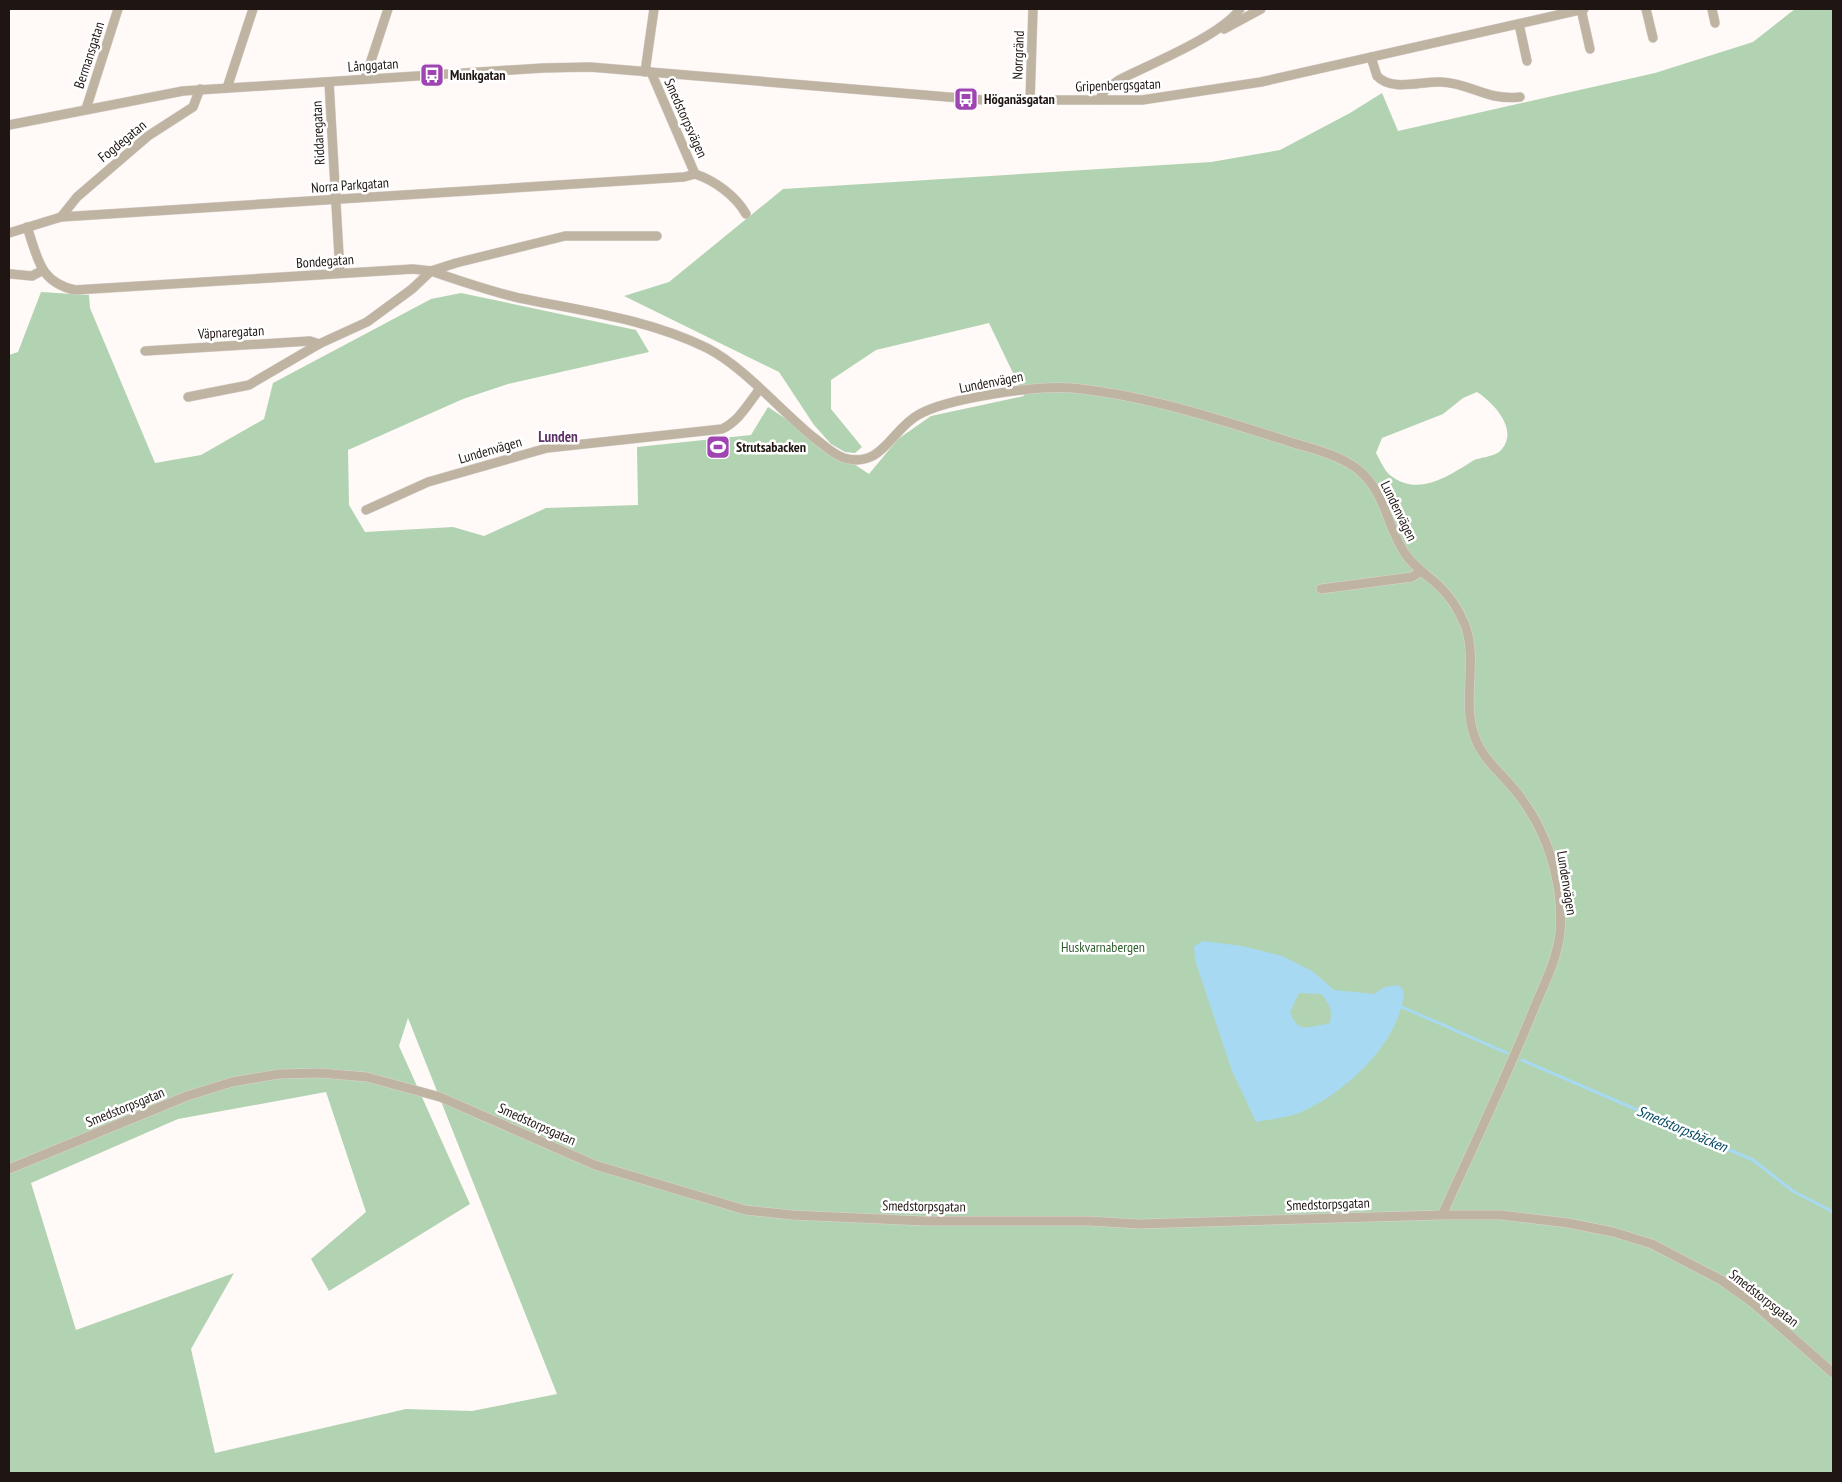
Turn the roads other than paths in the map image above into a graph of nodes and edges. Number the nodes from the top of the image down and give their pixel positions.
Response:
1 (118, 9) edge
2 (253, 9) edge
3 (388, 9) edge
4 (654, 9) edge
5 (1033, 9) edge
6 (1240, 9) edge
7 (1261, 9) edge
8 (1582, 9) edge
9 (1646, 9) edge
10 (1712, 9) edge
11 (1715, 23) dead end
12 (1519, 24) junction
13 (1214, 31) junction
14 (1653, 38) dead end
15 (1590, 49) dead end
16 (1371, 57) junction
17 (1527, 60) dead end
18 (648, 72) junction
19 (365, 79) junction
20 (329, 82) junction
21 (773, 83) joint
22 (227, 88) junction
23 (200, 89) junction
24 (1520, 97) dead end
25 (1100, 100) junction
26 (1030, 102) junction
27 (86, 109) junction
28 (9, 125) edge
29 (695, 174) junction
30 (336, 199) junction
31 (746, 214) dead end
32 (61, 217) junction
33 (27, 227) junction
34 (9, 233) edge
35 (657, 236) dead end
36 (43, 270) junction
37 (431, 271) junction
38 (340, 273) junction
39 (11, 274) dead end
40 (318, 344) junction
41 (145, 351) dead end
42 (759, 390) junction
43 (188, 397) dead end
44 (366, 510) dead end
45 (1422, 571) junction
46 (1322, 589) dead end
47 (9, 1169) edge
48 (1442, 1214) junction
49 (1833, 1373) edge

1 - 27 street, Bermansgatan
2 - 22 street
3 - 19 street
4 - 18 street, Smedstorpsvägen
5 - 26 street, Norrgränd
6 - 13 street
7 - 13 street
8 - 12 street, Gripenbergsgatan
8 - 15 street
9 - 14 street
10 - 11 street
12 - 16 street, Gripenbergsgatan
12 - 17 street
13 - 25 street
16 - 24 street
16 - 25 street, Gripenbergsgatan
18 - 19 street, Långgatan
18 - 21 street, Långgatan
18 - 29 street, Smedstorpsvägen
19 - 20 street, Långgatan
20 - 22 street, Långgatan
20 - 30 street, Riddaregatan
21 - 26 street, Gripenbergsgatan
22 - 23 street, Långgatan
23 - 27 street, Långgatan
23 - 32 street, Fogdegatan
25 - 26 street, Gripenbergsgatan
27 - 28 street, Långgatan
29 - 30 street, Norra Parkgatan
29 - 31 street
30 - 32 street, Norra Parkgatan
30 - 38 street, Riddaregatan
32 - 33 street, Norra Parkgatan
33 - 34 street, Norra Parkgatan
33 - 36 street, Bondegatan
35 - 37 street, Bondegatan
36 - 38 street, Bondegatan
36 - 39 street
37 - 38 street, Bondegatan
37 - 40 street, Väpnaregatan
37 - 42 street, Lundenvägen
40 - 41 street, Väpnaregatan
40 - 43 street, Väpnaregatan
42 - 44 street, Lundenvägen
42 - 45 street, Lundenvägen
45 - 46 street
45 - 48 street, Lundenvägen
47 - 48 street, Smedstorpsgatan
48 - 49 street, Smedstorpsgatan

